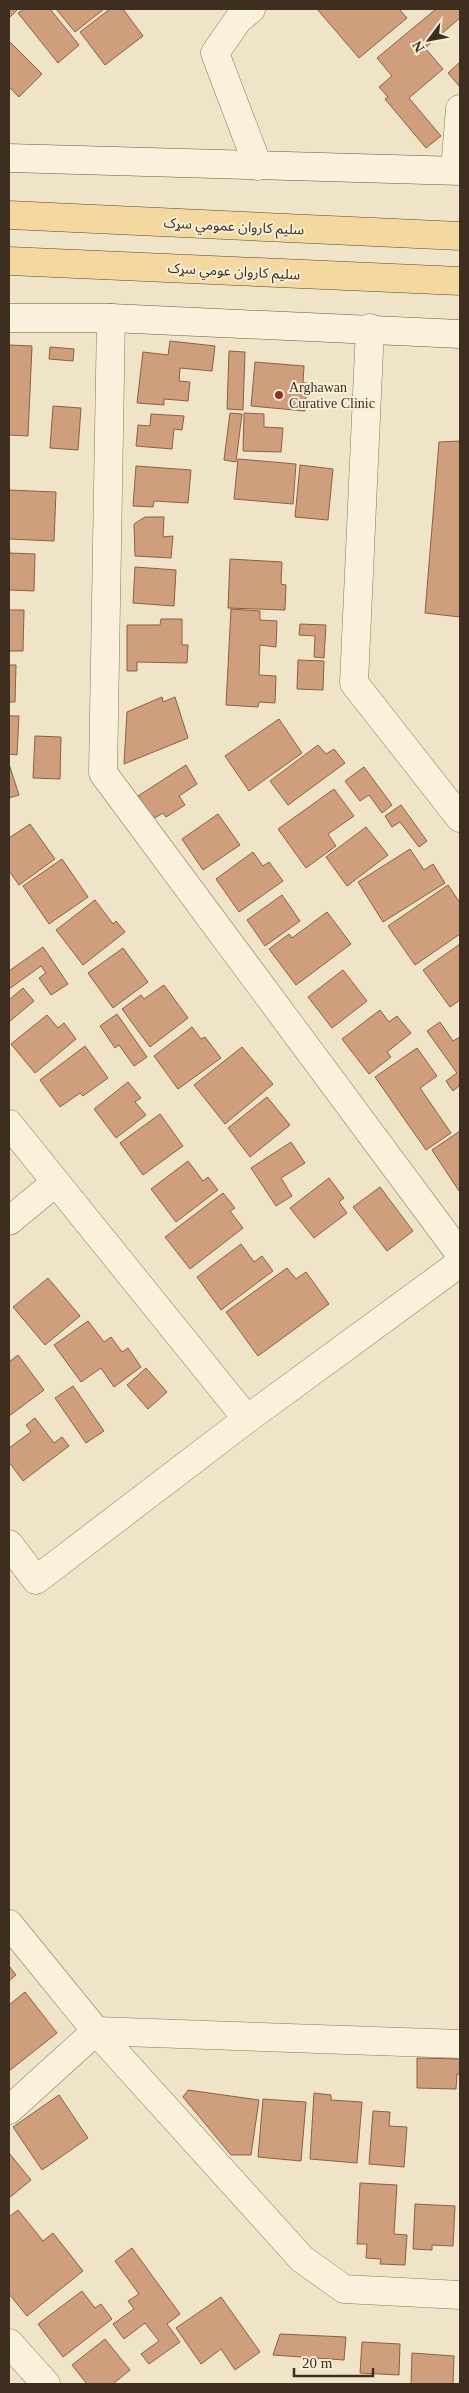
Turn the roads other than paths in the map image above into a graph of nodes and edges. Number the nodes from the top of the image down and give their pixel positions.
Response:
1 (251, 9) edge
2 (460, 109) edge
3 (9, 158) edge
4 (258, 166) junction
5 (457, 171) edge
6 (9, 215) edge
7 (460, 236) edge
8 (9, 261) edge
9 (460, 281) edge
10 (9, 318) edge
11 (111, 318) junction
12 (370, 328) junction
13 (460, 334) edge
14 (460, 818) edge
15 (9, 1124) edge
16 (55, 1183) junction
17 (9, 1222) edge
18 (460, 1254) edge
19 (460, 1263) edge
20 (247, 1419) junction
21 (9, 1544) edge
22 (9, 1924) edge
23 (96, 2031) junction
24 (460, 2044) edge
25 (9, 2110) edge
26 (460, 2295) edge
27 (9, 2343) edge
28 (46, 2384) edge

1 - 4 street
2 - 5 street
3 - 4 street
4 - 5 street
6 - 7 main road, سلیم کاروان عمومي سړک
8 - 9 main road, سلیم کاروان عومي سړک
10 - 11 street
11 - 12 street
11 - 18 street
12 - 13 street
12 - 14 street
15 - 16 street
16 - 17 street
16 - 20 street
19 - 20 street
20 - 21 street
22 - 23 street
23 - 24 street
23 - 25 street
23 - 26 street
27 - 28 street

